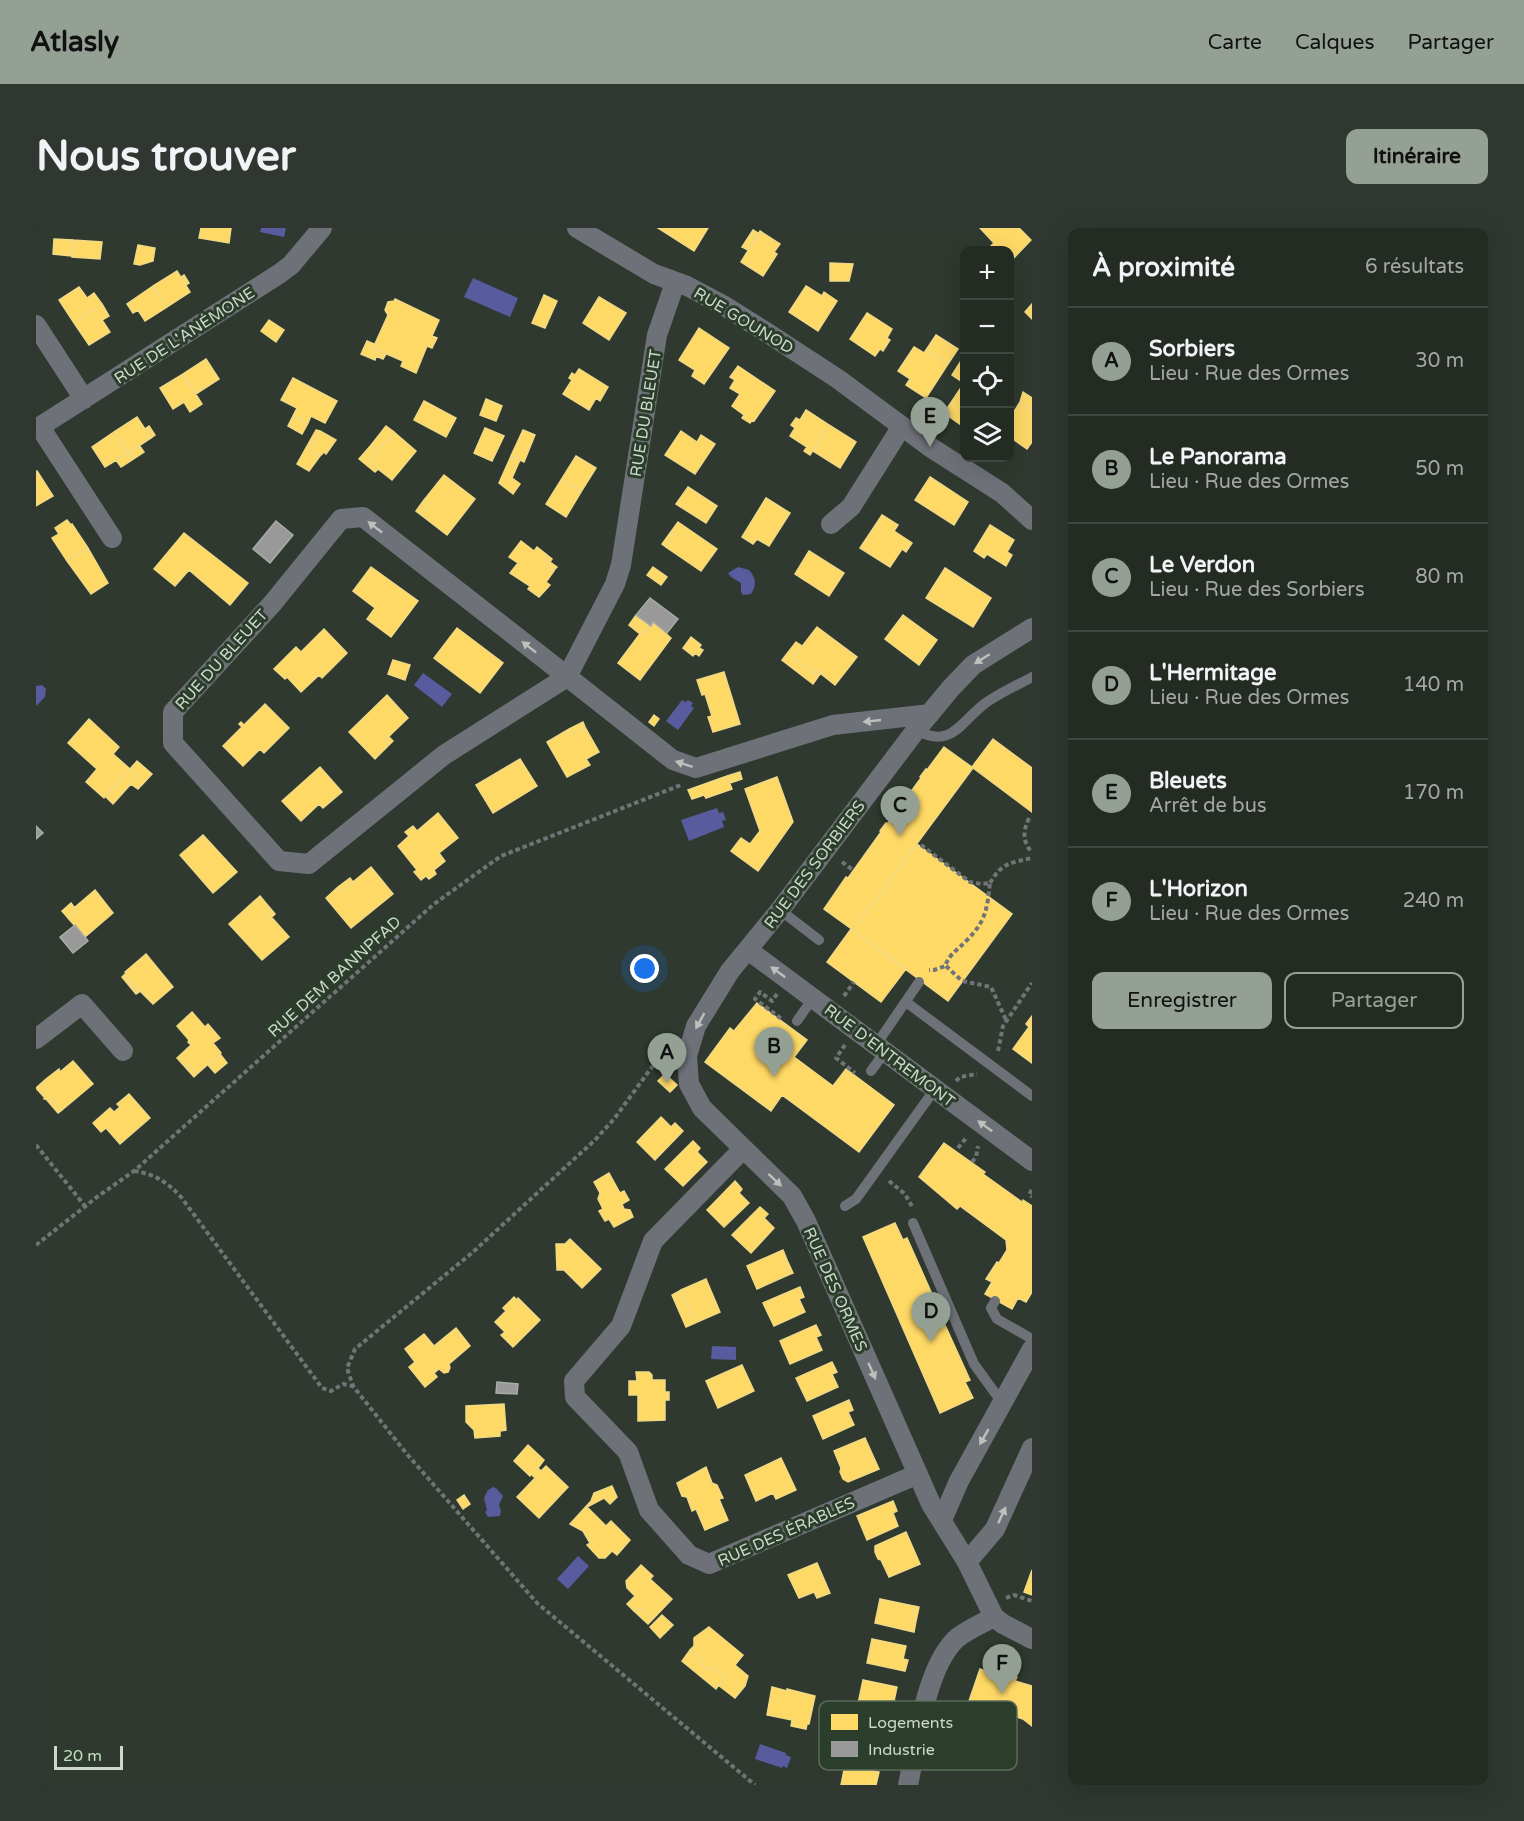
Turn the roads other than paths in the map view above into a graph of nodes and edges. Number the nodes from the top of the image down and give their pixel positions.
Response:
1 (322, 228) edge
2 (577, 228) edge
3 (608, 235) edge
4 (675, 283) junction
5 (36, 325) edge
6 (84, 399) junction
7 (902, 426) junction
8 (38, 428) edge
9 (1032, 519) edge
10 (831, 524) dead end
11 (112, 538) dead end
12 (1032, 628) edge
13 (567, 677) junction
14 (1032, 677) edge
15 (930, 714) junction
16 (916, 730) junction
17 (780, 910) junction
18 (819, 940) dead end
19 (748, 950) junction
20 (919, 982) dead end
21 (813, 998) junction
22 (906, 1002) junction
23 (791, 1022) road end
24 (36, 1038) edge
25 (881, 1048) junction
26 (123, 1051) dead end
27 (867, 1075) road end
28 (944, 1087) junction
29 (1032, 1096) edge
30 (743, 1149) junction
31 (1032, 1161) edge
32 (845, 1206) dead end
33 (914, 1217) road end
34 (995, 1301) dead end
35 (1032, 1339) edge
36 (1032, 1349) edge
37 (1002, 1404) junction
38 (1032, 1448) edge
39 (920, 1478) junction
40 (959, 1481) junction
41 (942, 1520) junction
42 (967, 1562) junction
43 (994, 1617) junction
44 (1032, 1639) edge
45 (925, 1701) edge
46 (911, 1770) edge
47 (908, 1785) edge

1 - 6 street, RUE DE L'ANÉMONE
2 - 3 street, RUE GOUNOD
3 - 4 street, RUE GOUNOD
4 - 7 street, RUE GOUNOD
4 - 13 street, RUE DU BLEUET
5 - 6 street
6 - 8 street, RUE DE L'ANÉMONE
7 - 9 street, RUE GOUNOD
7 - 10 street
8 - 11 street
12 -> 15 street, RUE DES SORBIERS
13 -> 13 street, RUE DU BLEUET
15 -> 13 street, RUE DU BLEUET
14 - 16 lane
15 - 16 street, RUE DES SORBIERS
16 - 17 street, RUE DES SORBIERS
17 - 18 lane
17 - 19 street, RUE DES SORBIERS
21 -> 19 street, RUE D'ENTREMONT
19 -> 30 street, RUE DES ORMES
20 - 22 lane
21 - 23 lane
21 - 25 street, RUE D'ENTREMONT
22 - 25 lane
22 - 29 lane
24 - 26 street
25 - 27 lane
25 - 28 street, RUE D'ENTREMONT
31 -> 28 street, RUE D'ENTREMONT
28 - 32 lane
30 -> 39 street, RUE DES ORMES
30 - 39 street, RUE DES ÉRABLES
33 - 37 lane
34 - 35 lane
36 - 37 street
37 -> 40 street
42 -> 38 street
39 - 40 street
39 - 41 street, RUE DES ORMES
40 - 41 street
41 - 42 street, RUE DES ORMES
42 - 43 street, RUE DES ORMES
43 - 44 street
43 - 45 street
46 - 47 street

